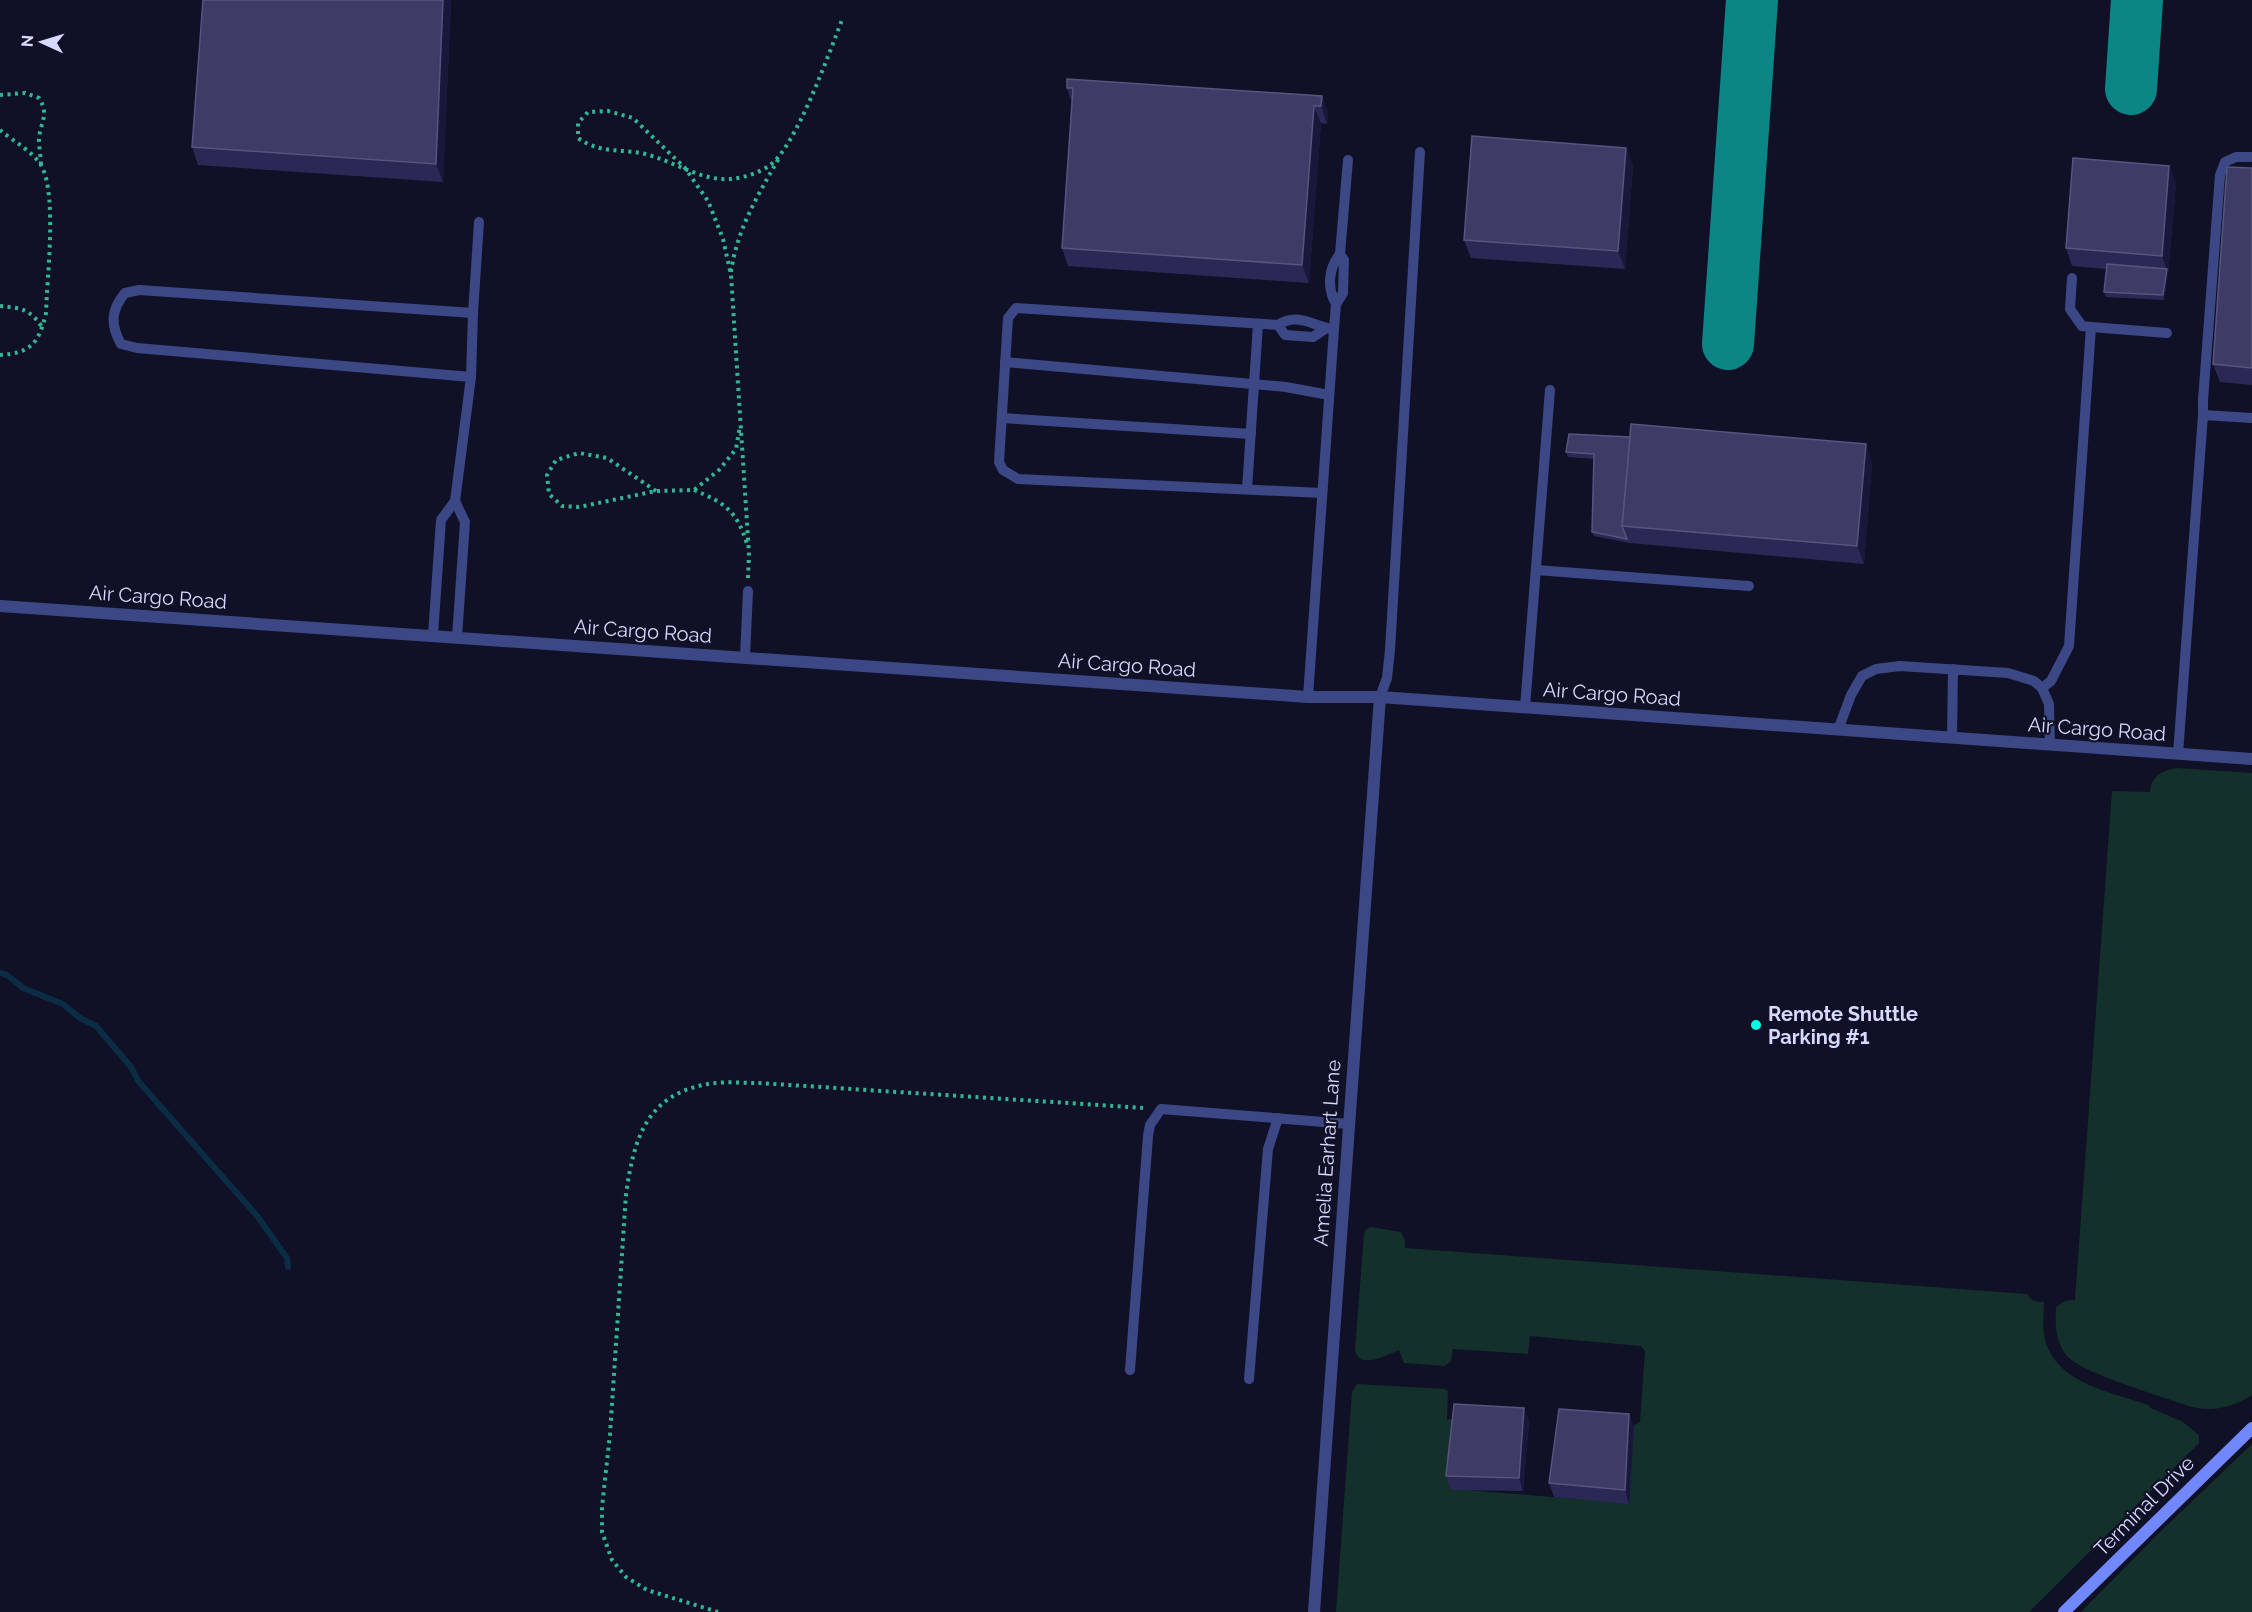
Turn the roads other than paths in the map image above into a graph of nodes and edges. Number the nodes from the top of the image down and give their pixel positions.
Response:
1 (1420, 152) dead end
2 (2252, 157) edge
3 (1347, 160) dead end
4 (479, 222) dead end
5 (2072, 278) dead end
6 (473, 313) junction
7 (1258, 324) junction
8 (2091, 327) junction
9 (1329, 329) junction
10 (2167, 333) dead end
11 (1005, 362) junction
12 (471, 377) junction
13 (1256, 385) junction
14 (1550, 390) dead end
15 (1329, 395) junction
16 (2204, 415) junction
17 (1002, 418) junction
18 (2252, 418) edge
19 (1251, 434) junction
20 (1247, 489) junction
21 (1322, 493) junction
22 (455, 501) junction
23 (1536, 570) junction
24 (1749, 586) dead end
25 (748, 591) road end
26 (0, 606) edge
27 (433, 635) junction
28 (457, 637) junction
29 (745, 657) junction
30 (1953, 669) junction
31 (2042, 688) junction
32 (1308, 697) junction
33 (1380, 697) junction
34 (1525, 707) junction
35 (1838, 730) junction
36 (1952, 738) junction
37 (2050, 745) junction
38 (2178, 754) junction
39 (2252, 759) edge
40 (1278, 1118) junction
41 (1348, 1124) junction
42 (1130, 1370) dead end
43 (1249, 1379) dead end
44 (2252, 1428) edge
45 (1314, 1612) edge
46 (2064, 1612) edge

1 - 33 lane
2 - 16 lane
3 - 9 lane
4 - 6 lane
5 - 8 lane
6 - 12 lane
6 - 12 lane
7 - 9 lane
7 - 11 lane
7 - 13 lane
8 - 10 lane
8 - 31 lane
9 - 15 lane
11 - 13 lane
11 - 17 lane
12 - 22 lane
13 - 15 lane
13 - 19 lane
14 - 23 lane
15 - 21 lane
16 - 18 lane
16 - 38 lane
17 - 19 lane
17 - 20 lane
19 - 20 lane
20 - 21 lane
21 - 32 lane
22 - 27 lane
22 - 28 lane
23 - 24 lane
23 - 34 lane
25 - 29 lane
26 - 27 street, Air Cargo Road
27 - 28 street, Air Cargo Road
28 - 29 street, Air Cargo Road
29 - 32 street, Air Cargo Road
30 - 31 lane
30 - 35 lane
30 - 36 lane
31 - 37 lane
32 - 33 street, Air Cargo Road
33 - 34 street, Air Cargo Road
33 - 41 street, Amelia Earhart Lane
34 - 35 street, Air Cargo Road
35 - 36 street, Air Cargo Road
36 - 37 street, Air Cargo Road
37 - 38 street, Air Cargo Road
38 - 39 street, Air Cargo Road
40 - 41 lane
40 - 42 lane
40 - 43 lane
41 - 45 street, Amelia Earhart Lane
44 - 46 main road, Terminal Drive

